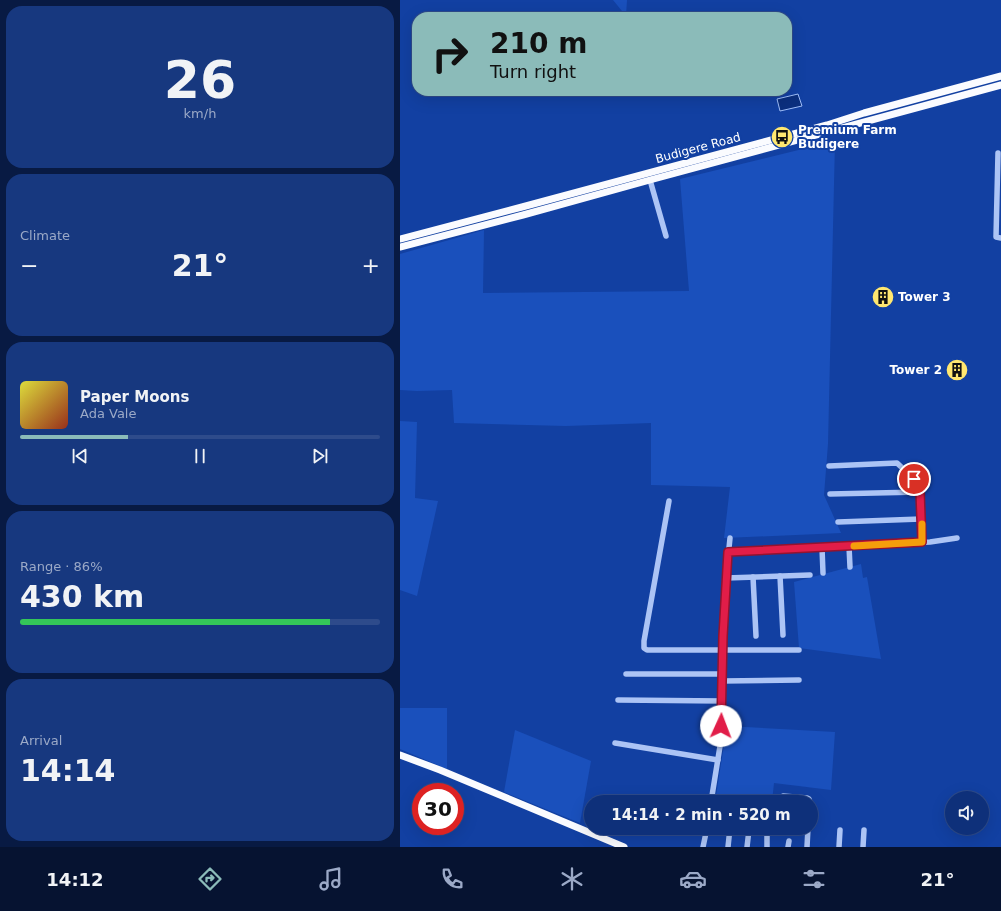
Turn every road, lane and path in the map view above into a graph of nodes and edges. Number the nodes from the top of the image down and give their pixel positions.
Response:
1 (1001, 76) edge
2 (1001, 85) edge
3 (998, 153) dead end
4 (671, 170) junction
5 (650, 180) junction
6 (666, 236) dead end
7 (1001, 238) edge
8 (400, 239) edge
9 (400, 247) edge
10 (830, 466) dead end
11 (920, 492) junction
12 (830, 494) dead end
13 (669, 501) dead end
14 (921, 519) junction
15 (838, 522) dead end
16 (730, 538) dead end
17 (957, 538) dead end
18 (922, 542) junction
19 (849, 546) junction
20 (822, 548) junction
21 (728, 552) junction
22 (850, 567) dead end
23 (823, 573) dead end
24 (810, 575) dead end
25 (780, 576) junction
26 (753, 577) junction
27 (726, 578) junction
28 (783, 635) dead end
29 (756, 636) dead end
30 (723, 650) junction
31 (799, 650) dead end
32 (626, 674) dead end
33 (722, 678) junction
34 (799, 680) dead end
35 (618, 700) dead end
36 (722, 701) junction
37 (615, 744) dead end
38 (400, 755) edge
39 (718, 760) junction
40 (712, 795) edge
41 (840, 830) dead end
42 (864, 830) dead end
43 (706, 835) edge
44 (729, 835) edge
45 (748, 835) edge
46 (767, 835) edge
47 (808, 835) edge
48 (624, 847) edge
49 (703, 847) edge
50 (728, 847) edge
51 (747, 847) edge
52 (767, 847) edge
53 (807, 847) edge
54 (839, 847) edge
55 (863, 847) edge

1 - 4 main road, Budigere Road
2 - 4 main road, Budigere Road
3 - 7 street
4 - 5 main road, Budigere Road
4 - 8 main road, Budigere Road
5 - 6 street
5 - 9 main road, Budigere Road
10 - 11 street
11 - 12 street
11 - 14 street
13 - 30 street
14 - 15 street
14 - 18 street
16 - 21 street
17 - 18 street
18 - 19 street
19 - 20 street
19 - 22 street
20 - 21 street
20 - 23 street
21 - 27 street
24 - 25 street
25 - 26 street
25 - 28 street
26 - 27 street
26 - 29 street
27 - 30 street
30 - 31 street
30 - 33 street
32 - 33 street
33 - 34 street
33 - 36 street
35 - 36 street
36 - 39 street
37 - 39 street
38 - 48 main road
39 - 40 street
41 - 54 street
42 - 55 street
43 - 49 street
44 - 50 street
45 - 51 street
46 - 52 street
47 - 53 street

